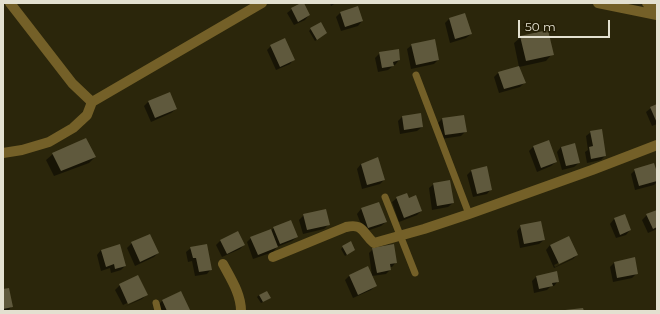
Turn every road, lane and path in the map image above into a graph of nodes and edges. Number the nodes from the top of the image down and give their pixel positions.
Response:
1 (10, 3) edge
2 (262, 3) edge
3 (598, 3) edge
4 (648, 3) edge
5 (657, 14) edge
6 (416, 75) dead end
7 (92, 102) junction
8 (657, 145) edge
9 (3, 153) edge
10 (385, 197) dead end
11 (469, 214) junction
12 (400, 236) junction
13 (274, 257) dead end
14 (223, 264) dead end
15 (415, 273) dead end
16 (156, 303) dead end
17 (158, 311) edge
18 (241, 311) edge

1 - 7 street
2 - 7 street
3 - 5 street
4 - 5 street
6 - 11 lane
7 - 9 street
8 - 11 street
10 - 12 lane
11 - 12 street
12 - 13 street
12 - 15 lane
14 - 18 street
16 - 17 lane

